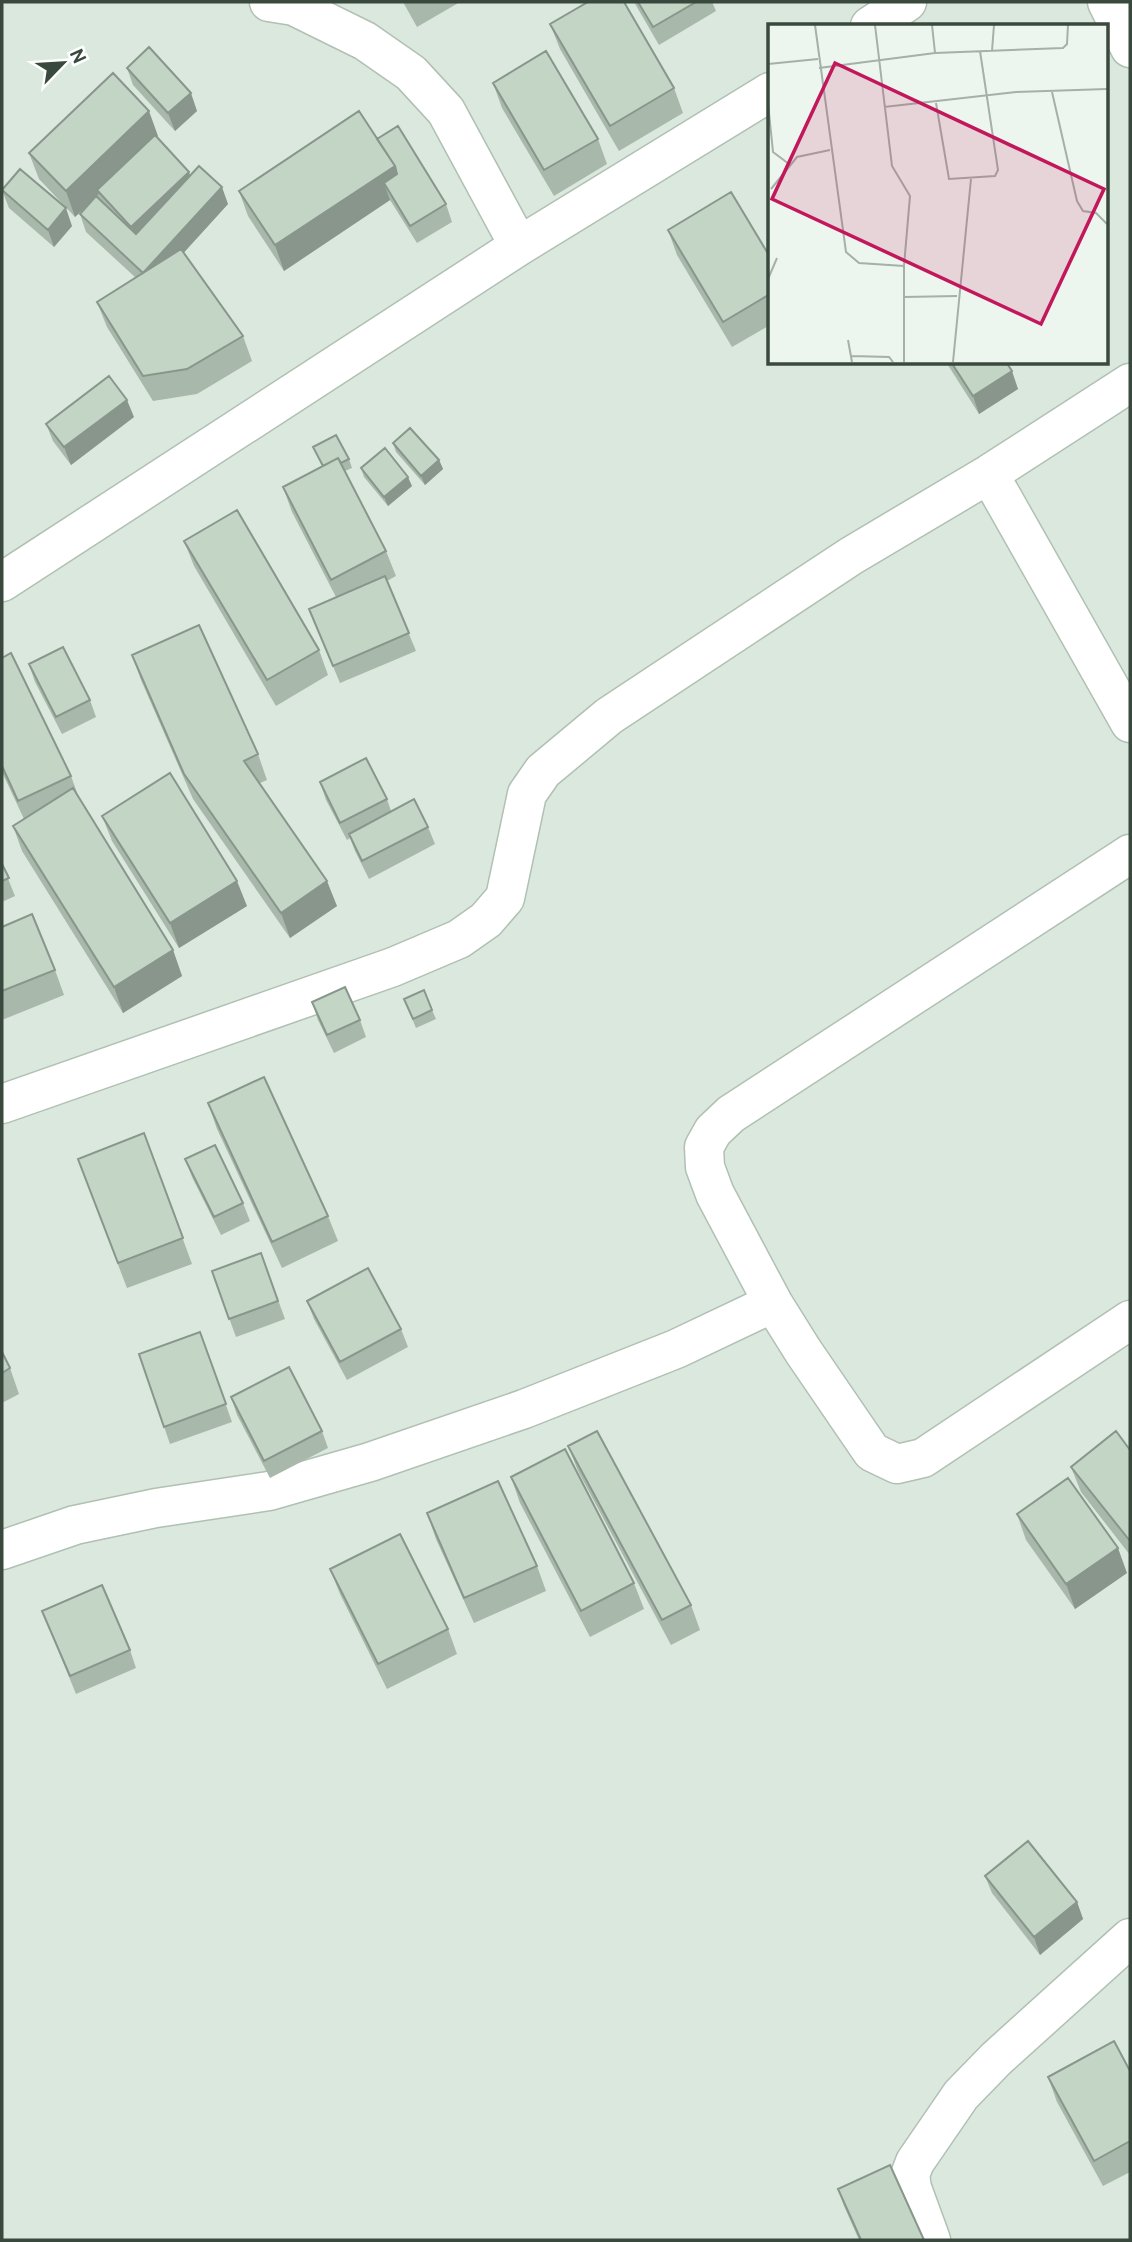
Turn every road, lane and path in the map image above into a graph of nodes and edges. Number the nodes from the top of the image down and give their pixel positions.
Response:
1 (907, 2) edge
2 (1107, 2) edge
3 (286, 3) edge
4 (873, 24) edge
5 (1130, 48) edge
6 (768, 93) edge
7 (519, 246) junction
8 (1130, 383) edge
9 (989, 474) junction
10 (2, 582) edge
11 (1130, 723) edge
12 (1130, 854) edge
13 (2, 1104) edge
14 (773, 1303) junction
15 (1130, 1320) edge
16 (2, 1550) edge
17 (1130, 1938) edge
18 (931, 2240) edge

1 - 4 street
2 - 5 street
3 - 7 street
6 - 7 street
7 - 10 street
8 - 9 street
9 - 11 street
9 - 13 street
12 - 14 street
14 - 15 street
14 - 16 street
17 - 18 street

